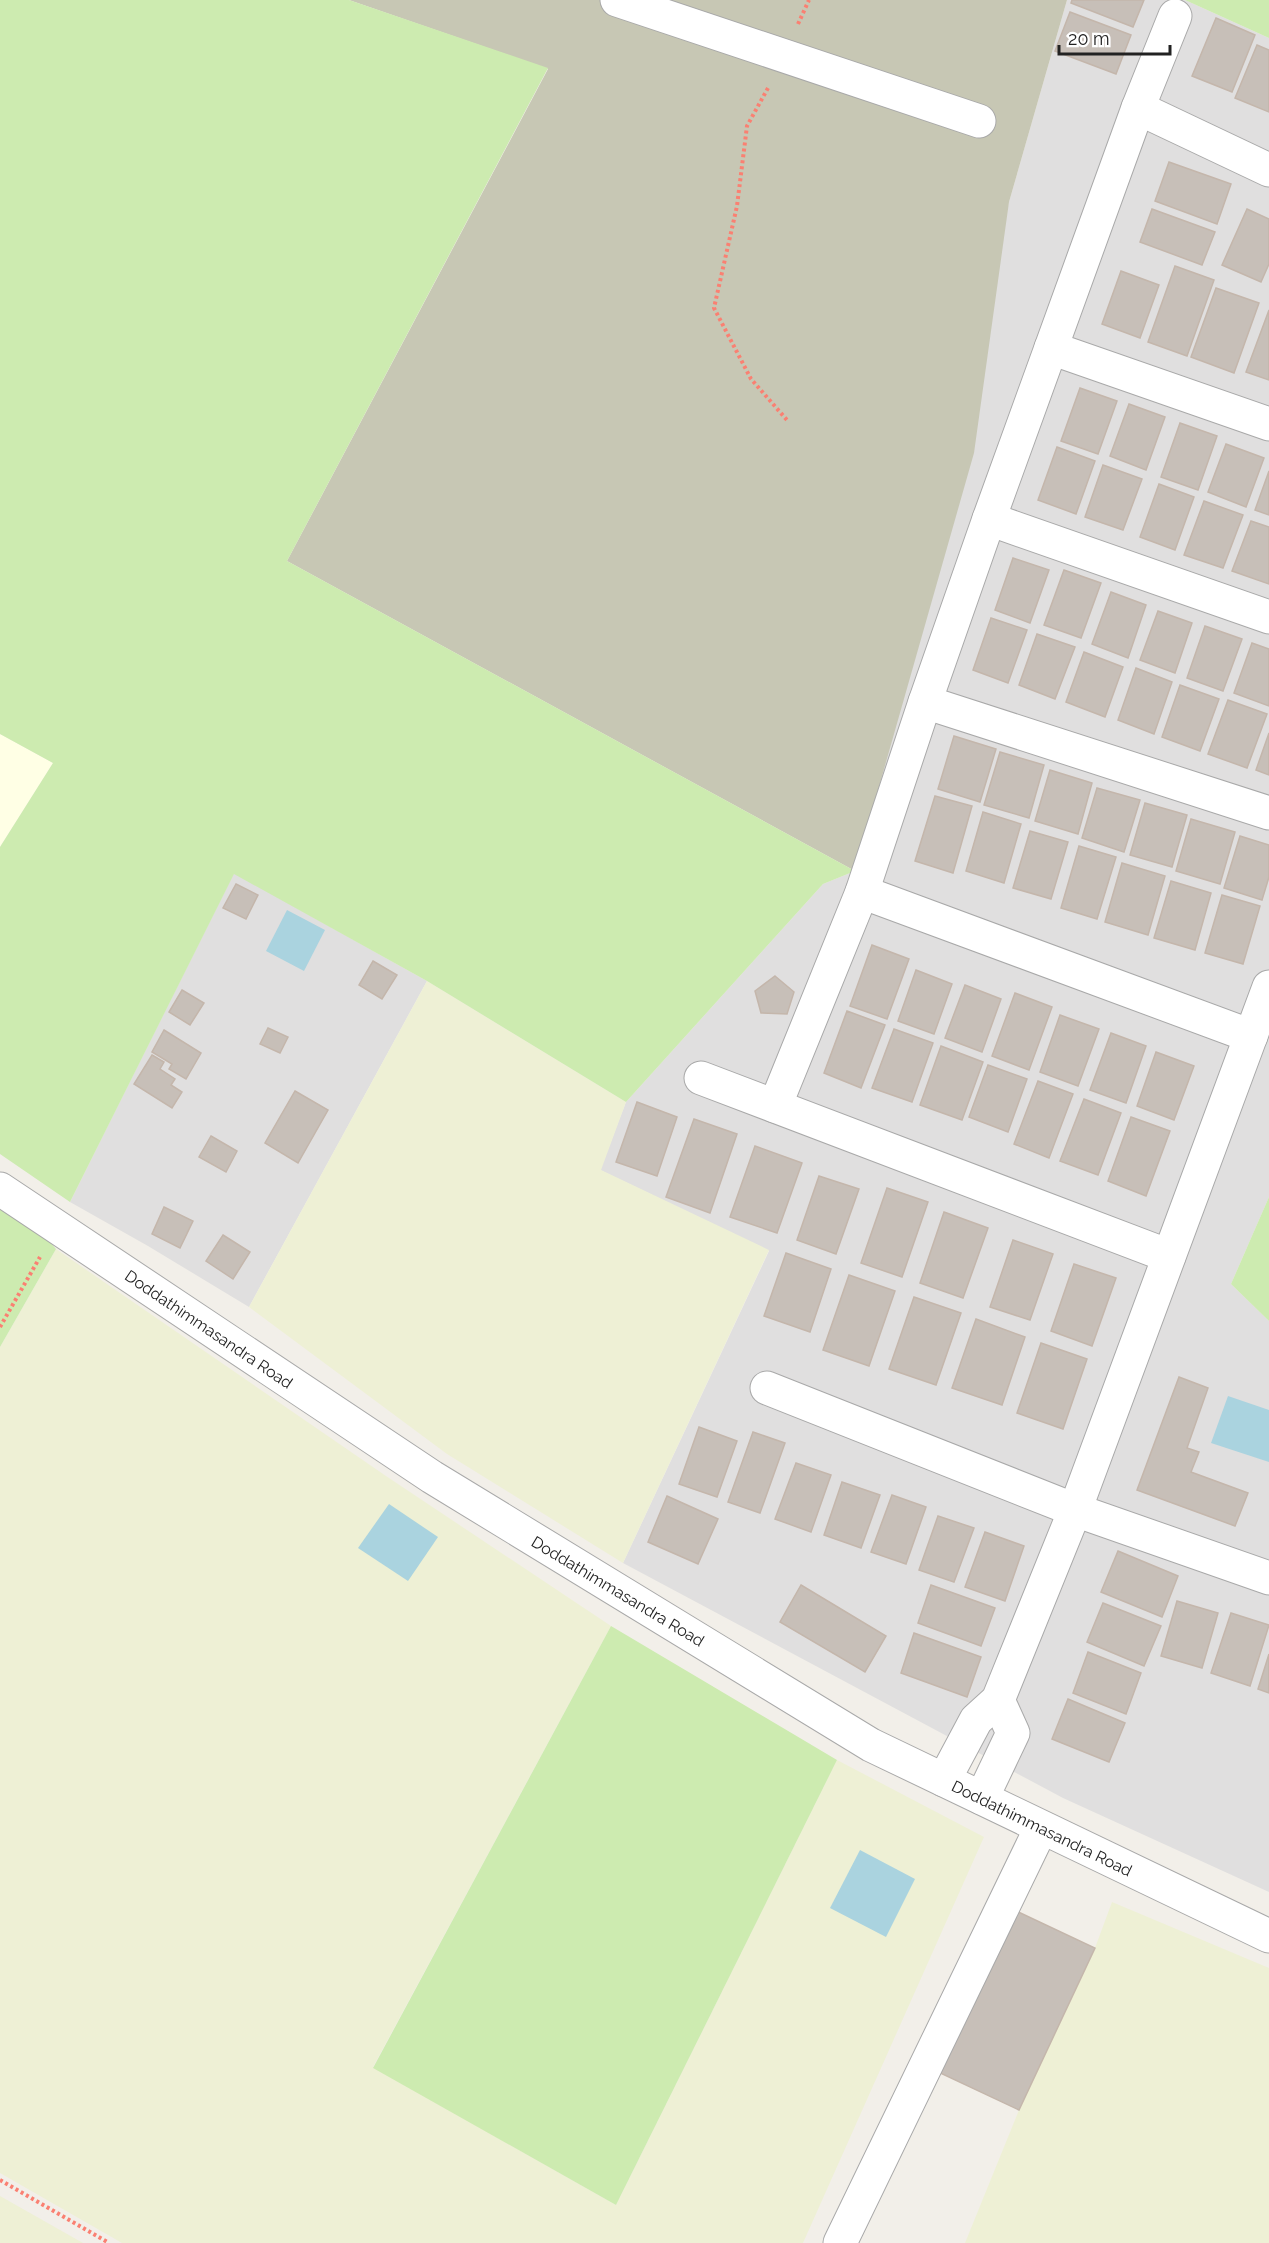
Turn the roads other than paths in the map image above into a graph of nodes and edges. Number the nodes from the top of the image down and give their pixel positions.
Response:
1 (617, 0) edge
2 (1175, 16) dead end
3 (1138, 108) junction
4 (979, 121) dead end
5 (1269, 170) edge
6 (1051, 348) junction
7 (1269, 424) edge
8 (988, 519) junction
9 (1269, 617) edge
10 (925, 702) junction
11 (1269, 813) edge
12 (862, 892) junction
13 (1269, 987) edge
14 (1251, 1036) junction
15 (700, 1078) dead end
16 (776, 1107) junction
17 (0, 1189) edge
18 (1169, 1256) junction
19 (767, 1388) dead end
20 (1075, 1510) junction
21 (1269, 1578) edge
22 (998, 1700) junction
23 (944, 1780) junction
24 (982, 1798) junction
25 (1041, 1828) junction
26 (1269, 1936) edge
27 (840, 2243) edge

1 - 4 street
2 - 3 street
3 - 5 street
3 - 6 street
6 - 7 street
6 - 8 street
8 - 9 street
8 - 10 street
10 - 11 street
10 - 12 street
12 - 14 street
12 - 16 street
13 - 14 street
14 - 18 street
15 - 16 street
16 - 18 street
17 - 23 street, Doddathimmasandra Road
18 - 20 street
19 - 20 street
20 - 21 street
20 - 22 street
22 - 23 street
22 - 24 street
23 - 24 street, Doddathimmasandra Road
24 - 25 street, Doddathimmasandra Road
25 - 26 street, Doddathimmasandra Road
25 - 27 street

